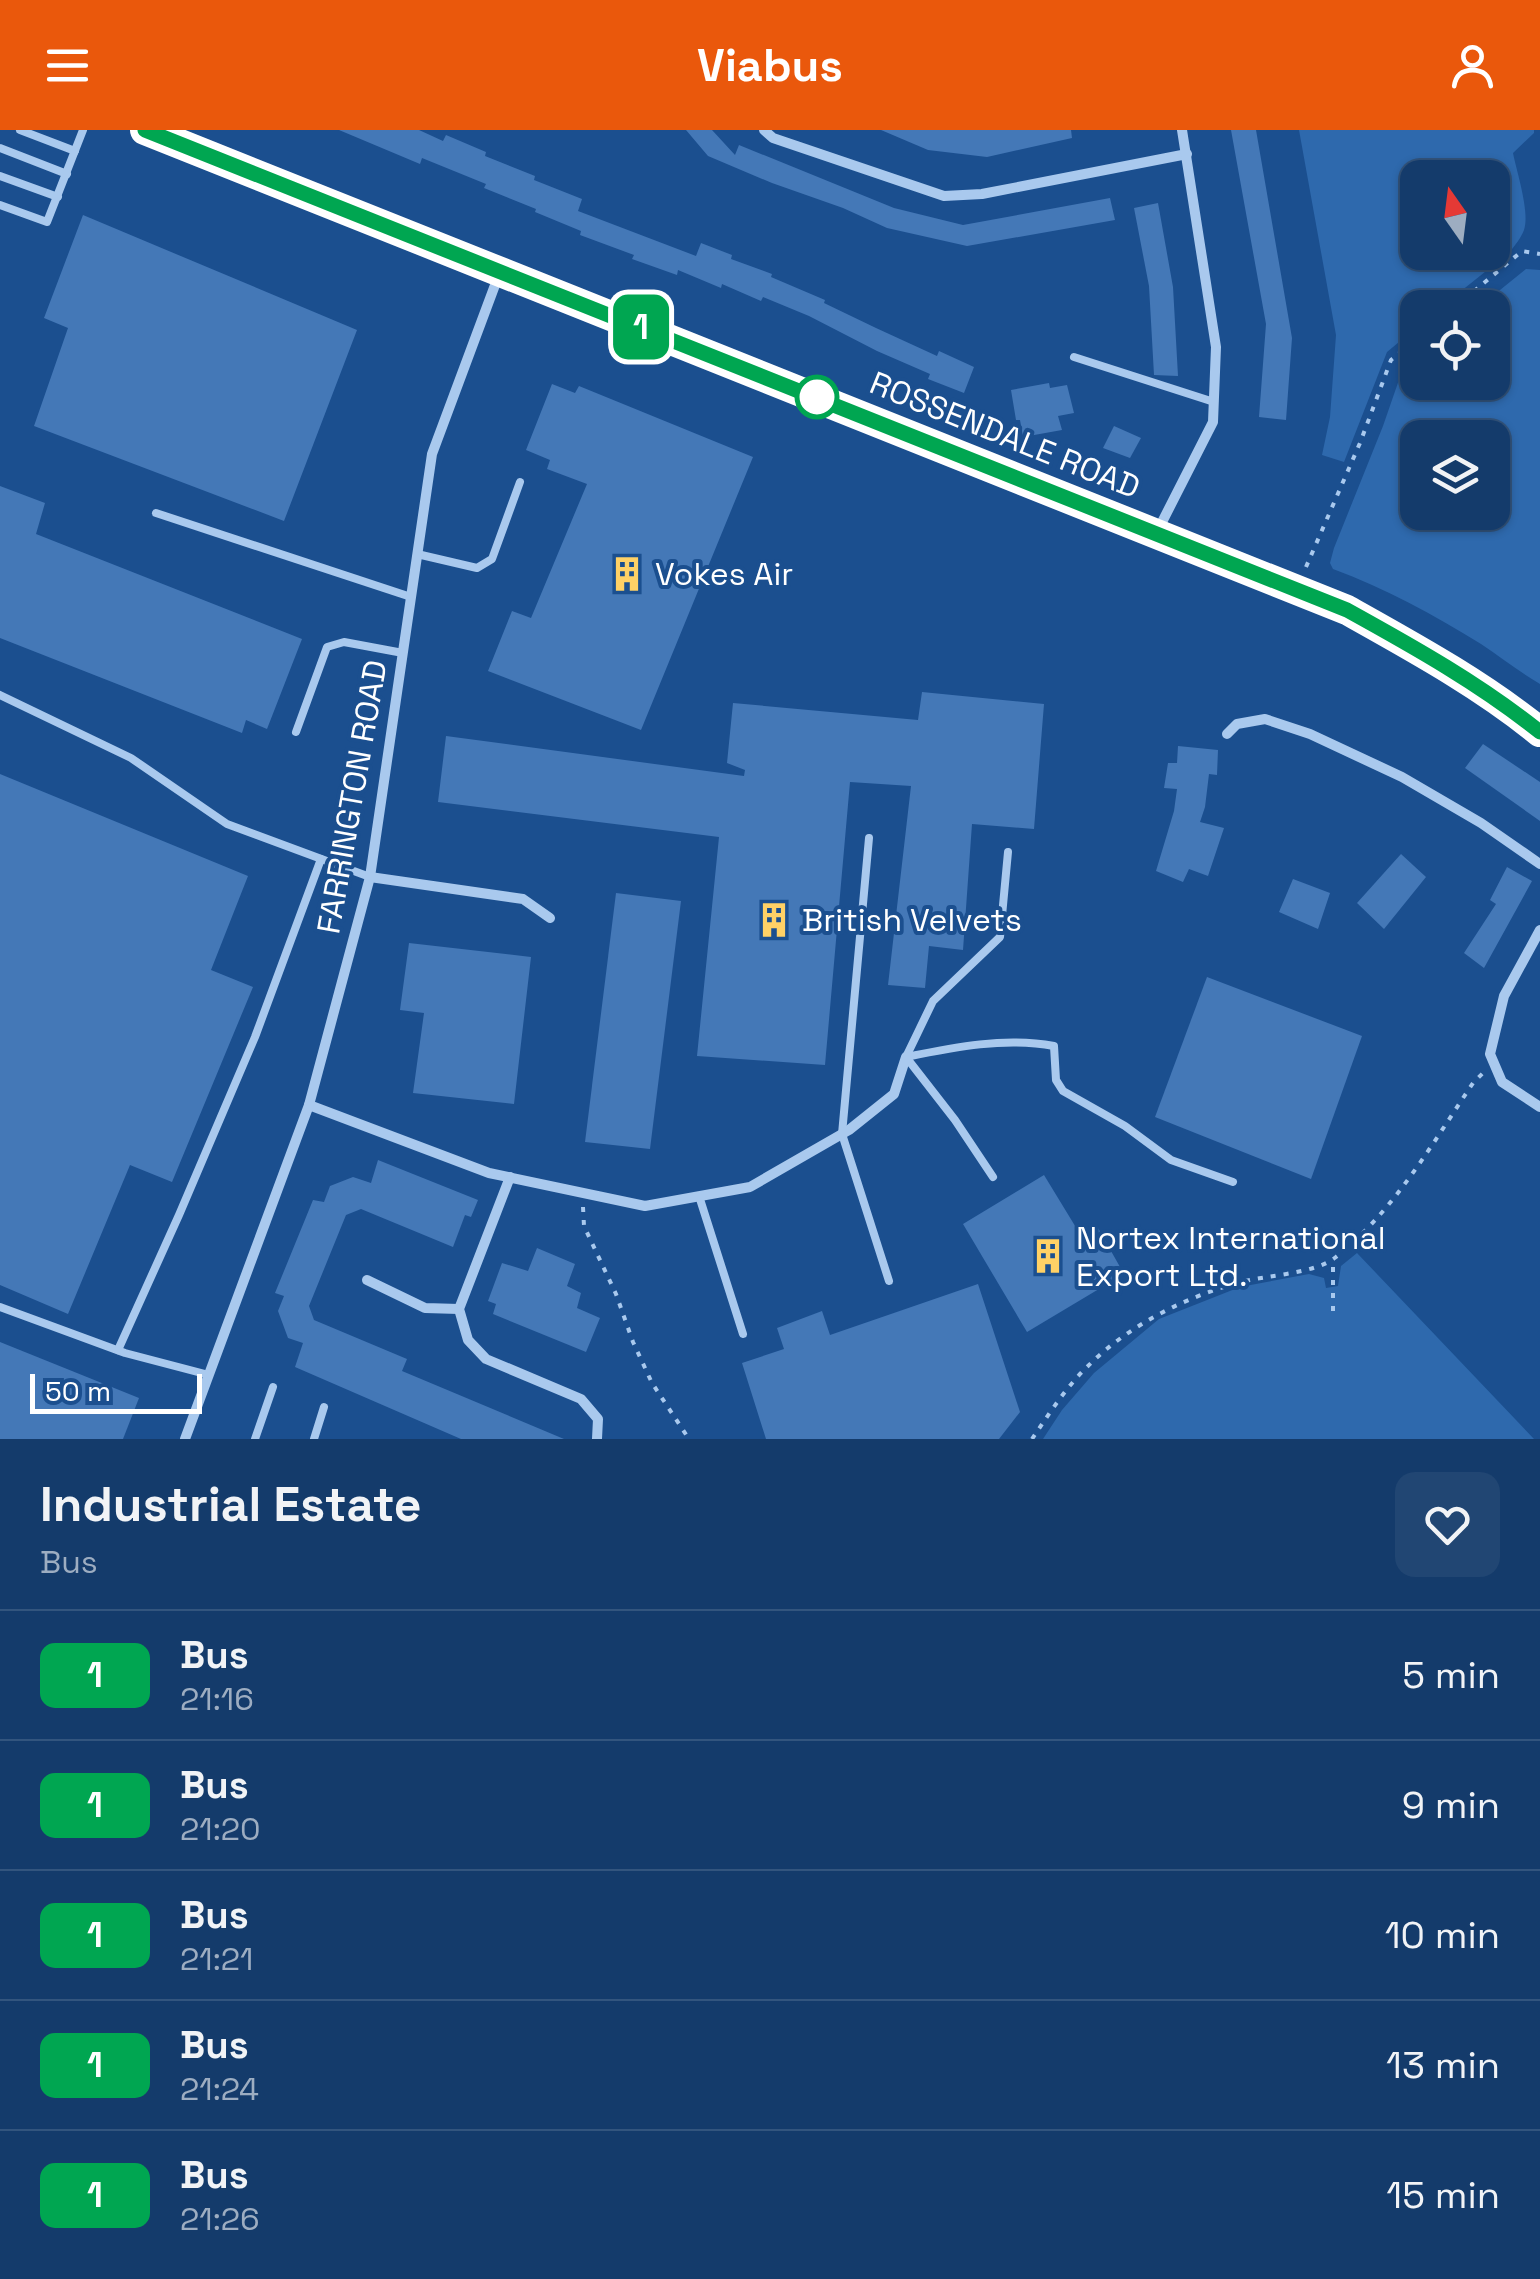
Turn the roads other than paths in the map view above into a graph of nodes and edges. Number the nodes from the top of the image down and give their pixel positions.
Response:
1 (20, 130) edge
2 (84, 130) edge
3 (145, 130) edge
4 (764, 130) edge
5 (1182, 130) edge
6 (0, 148) edge
7 (75, 151) junction
8 (1187, 154) junction
9 (67, 174) junction
10 (0, 176) edge
11 (58, 197) junction
12 (0, 205) edge
13 (500, 271) junction
14 (1074, 357) dead end
15 (1214, 402) junction
16 (520, 482) dead end
17 (156, 512) dead end
18 (1156, 532) junction
19 (417, 554) junction
20 (411, 596) junction
21 (403, 654) junction
22 (0, 694) edge
23 (296, 732) dead end
24 (1540, 732) edge
25 (1227, 734) dead end
26 (869, 838) dead end
27 (1008, 852) dead end
28 (321, 859) junction
29 (1540, 864) edge
30 (370, 877) junction
31 (550, 918) dead end
32 (1540, 930) edge
33 (906, 1057) junction
34 (308, 1105) junction
35 (1540, 1107) edge
36 (842, 1134) junction
37 (510, 1177) junction
38 (992, 1177) dead end
39 (1233, 1182) dead end
40 (699, 1196) junction
41 (367, 1280) dead end
42 (889, 1280) dead end
43 (0, 1306) edge
44 (459, 1309) junction
45 (743, 1334) dead end
46 (118, 1350) junction
47 (208, 1375) junction
48 (273, 1387) dead end
49 (324, 1406) dead end
50 (185, 1439) edge
51 (255, 1439) edge
52 (314, 1439) edge
53 (597, 1439) edge

1 - 7 lane
2 - 7 lane
3 - 13 highway, ROSSENDALE ROAD
4 - 8 street
5 - 8 street
6 - 9 lane
7 - 9 lane
8 - 15 street
9 - 11 lane
10 - 11 lane
11 - 12 lane
13 - 18 highway, ROSSENDALE ROAD
13 - 19 street, FARRINGTON ROAD
14 - 15 lane
15 - 18 street
16 - 19 lane
17 - 20 lane
18 - 24 highway, ROSSENDALE ROAD
19 - 20 street, FARRINGTON ROAD
20 - 21 street, FARRINGTON ROAD
21 - 23 lane
21 - 30 street, FARRINGTON ROAD
22 - 28 lane
25 - 29 street
26 - 36 lane
27 - 33 lane
28 - 30 lane
28 - 46 lane
30 - 31 street
30 - 34 street, FARRINGTON ROAD
32 - 35 street
33 - 36 street
33 - 38 lane
33 - 39 lane
34 - 37 street
34 - 47 street, FARRINGTON ROAD
36 - 40 street
36 - 42 lane
37 - 40 street
37 - 44 street
40 - 45 lane
41 - 44 street
43 - 46 lane
44 - 53 street
46 - 47 lane
47 - 50 street, FARRINGTON ROAD
48 - 51 lane
49 - 52 lane

